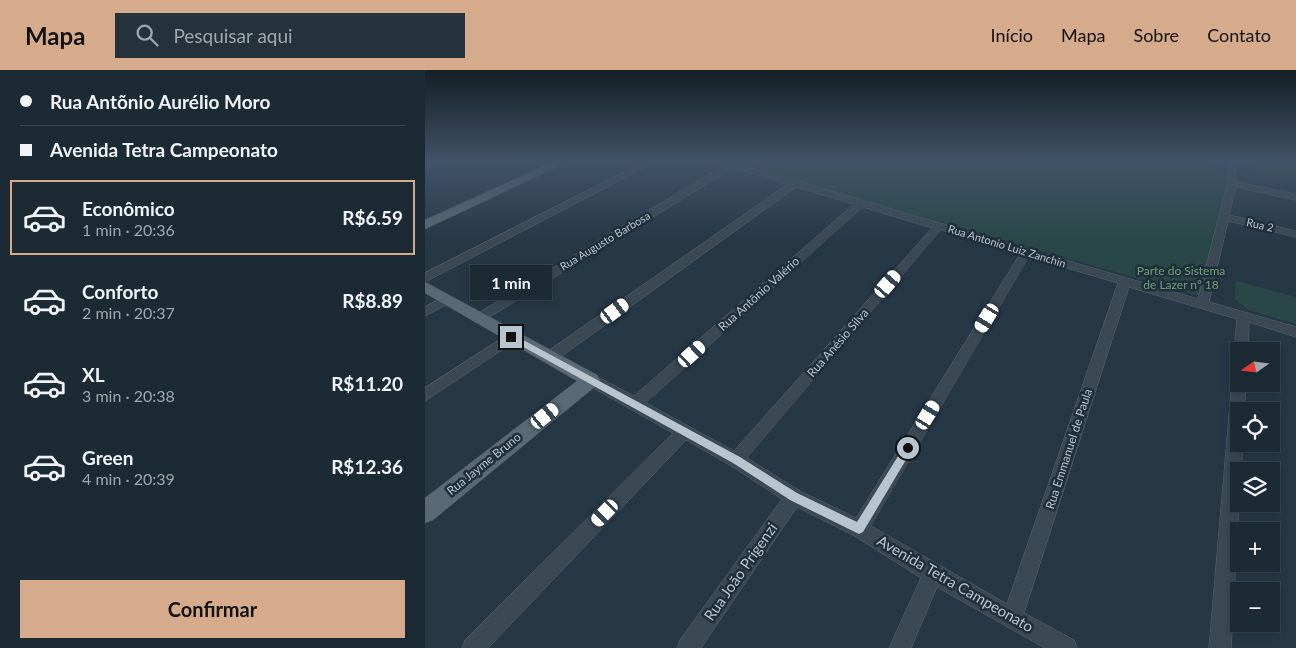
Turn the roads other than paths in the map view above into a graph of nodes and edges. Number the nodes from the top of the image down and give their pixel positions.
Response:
1 (506, 188) edge
2 (600, 188) edge
3 (693, 188) edge
4 (788, 188) edge
5 (808, 188) edge
6 (1231, 188) edge
7 (1250, 188) edge
8 (1296, 198) edge
9 (861, 203) junction
10 (1225, 216) junction
11 (425, 225) edge
12 (939, 226) junction
13 (1296, 234) edge
14 (1026, 253) junction
15 (425, 278) edge
16 (1125, 280) junction
17 (425, 287) edge
18 (446, 300) junction
19 (1203, 303) junction
20 (425, 312) edge
21 (1243, 316) junction
22 (479, 318) junction
23 (1296, 332) edge
24 (511, 337) junction
25 (1242, 342) edge
26 (550, 357) junction
27 (591, 380) junction
28 (1238, 392) edge
29 (425, 395) edge
30 (635, 404) junction
31 (684, 432) junction
32 (736, 460) junction
33 (794, 496) junction
34 (425, 512) edge
35 (859, 529) junction
36 (933, 574) junction
37 (1013, 618) junction
38 (473, 648) edge
39 (688, 648) edge
40 (900, 648) edge
41 (1066, 648) edge
42 (1220, 648) edge

1 - 11 main road
2 - 15 street
3 - 22 street, Rua Augusto Barbosa
4 - 26 street
5 - 9 street, Rua Antonio Luiz Zanchin
6 - 10 street
7 - 8 street
9 - 12 street, Rua Antonio Luiz Zanchin
9 - 30 street, Rua Antõnio Valério
10 - 13 street, Rua 2
10 - 19 street
12 - 14 street, Rua Antonio Luiz Zanchin
12 - 32 street, Rua Anésio Silva
14 - 16 street, Rua Antonio Luiz Zanchin
14 - 35 street
16 - 19 street, Rua Antonio Luiz Zanchin
16 - 37 street, Rua Emmanuel de Paula
17 - 18 main road, Avenida Tetra Campeonato
18 - 20 street
18 - 22 main road, Avenida Tetra Campeonato
19 - 21 street, Rua Antonio Luiz Zanchin
21 - 23 street, Rua Antonio Luiz Zanchin
21 - 25 street
22 - 24 main road, Avenida Tetra Campeonato
24 - 26 main road, Avenida Tetra Campeonato
24 - 29 street
26 - 27 main road, Avenida Tetra Campeonato
27 - 30 street, Avenida Tetra Campeonato
27 - 34 main road, Rua Jayme Bruno
28 - 42 street
30 - 31 street, Avenida Tetra Campeonato
31 - 32 street, Avenida Tetra Campeonato
31 - 38 street
32 - 33 street, Avenida Tetra Campeonato
33 - 35 street, Avenida Tetra Campeonato
33 - 39 street, Rua João Prigenzi
35 - 36 street, Avenida Tetra Campeonato
36 - 37 street, Avenida Tetra Campeonato
36 - 40 street
37 - 41 street, Avenida Tetra Campeonato

